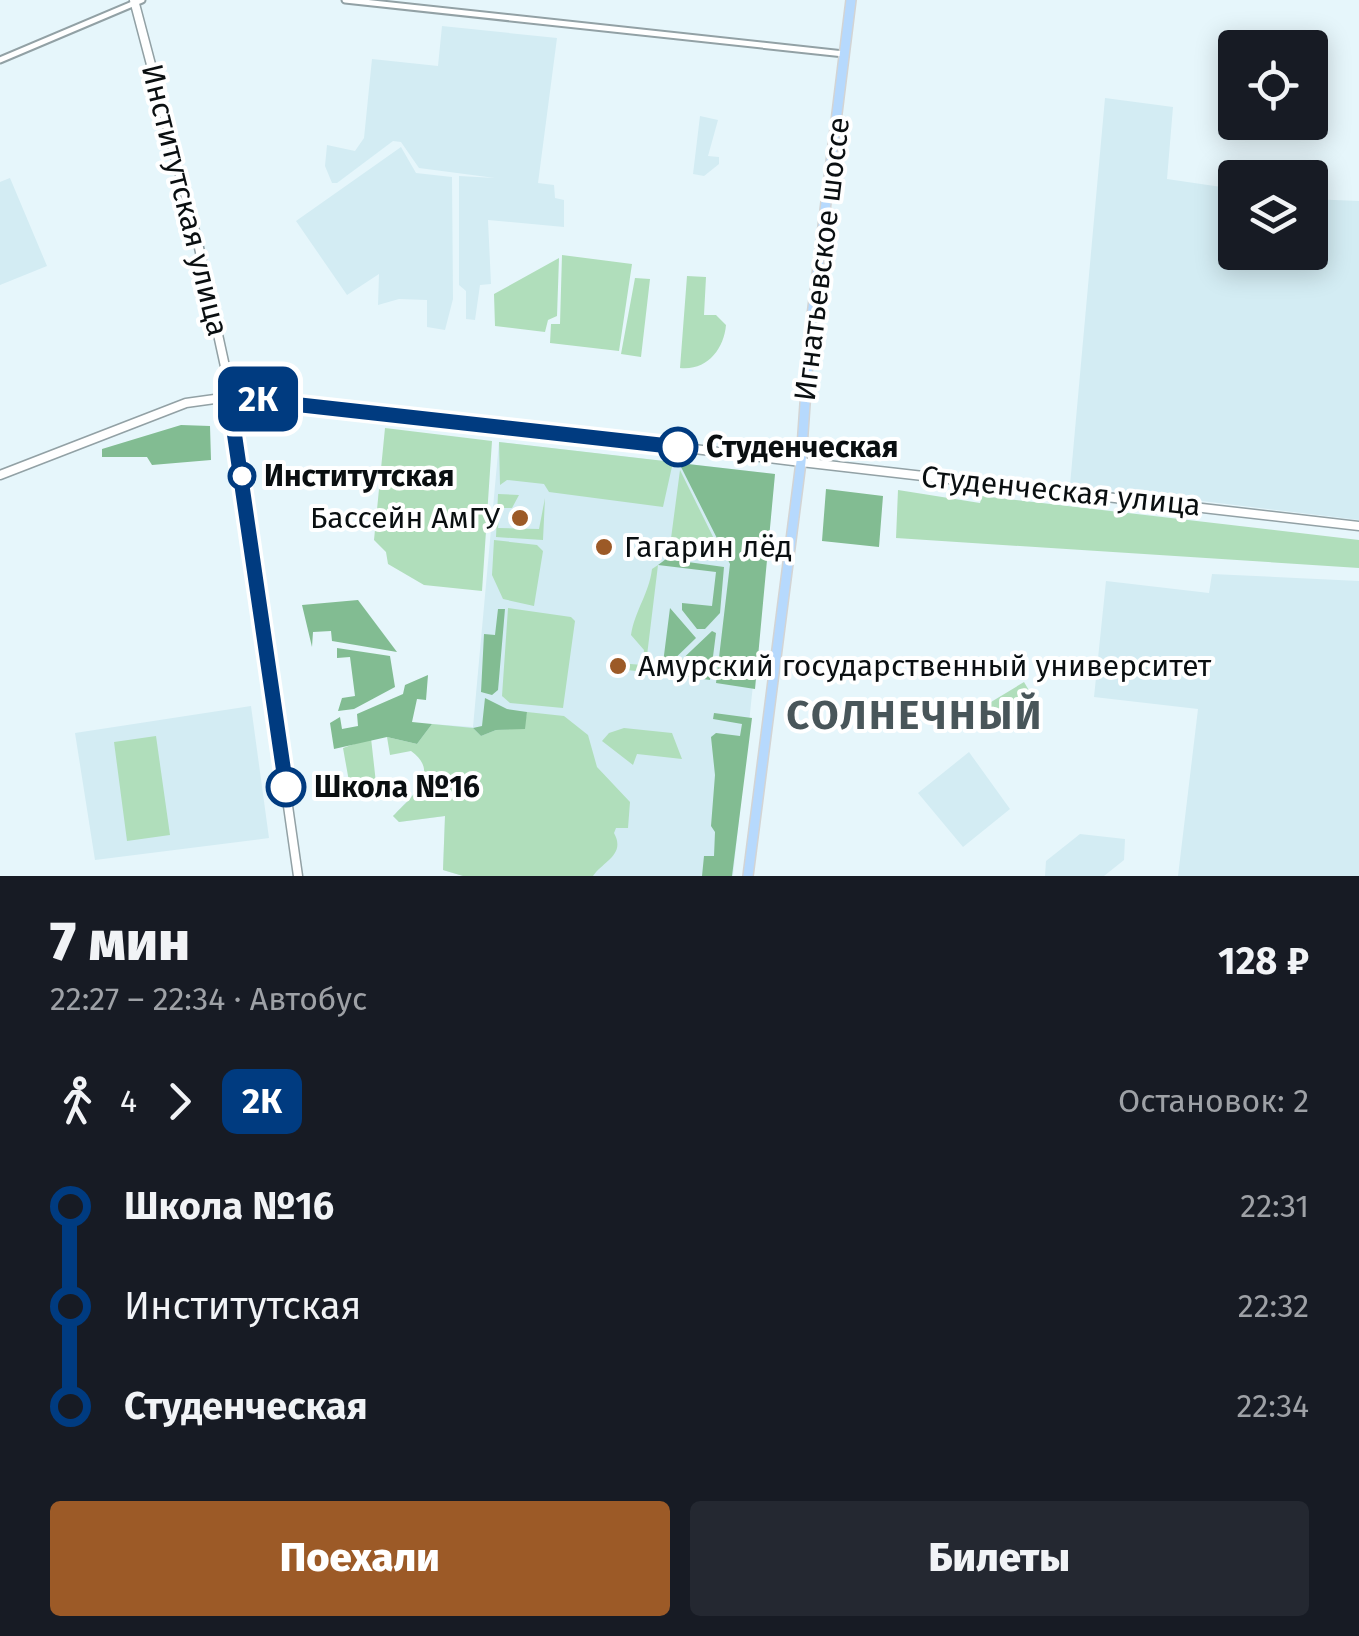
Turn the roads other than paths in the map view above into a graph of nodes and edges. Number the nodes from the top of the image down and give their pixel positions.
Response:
1 (345, 0) edge
2 (851, 0) edge
3 (137, 1) edge
4 (844, 54) junction
5 (0, 60) edge
6 (229, 397) junction
7 (801, 462) junction
8 (0, 475) edge
9 (1359, 526) edge
10 (298, 876) edge
11 (748, 876) edge

1 - 4 street
2 - 4 main road, Игнатьевское шоссе
3 - 5 street
3 - 6 main road, Институтская улица
4 - 7 main road, Игнатьевское шоссе
6 - 7 main road, Студенческая улица
6 - 8 main road, Студенческая улица
6 - 10 main road, Институтская улица
7 - 9 main road, Студенческая улица
7 - 11 main road, Игнатьевское шоссе

